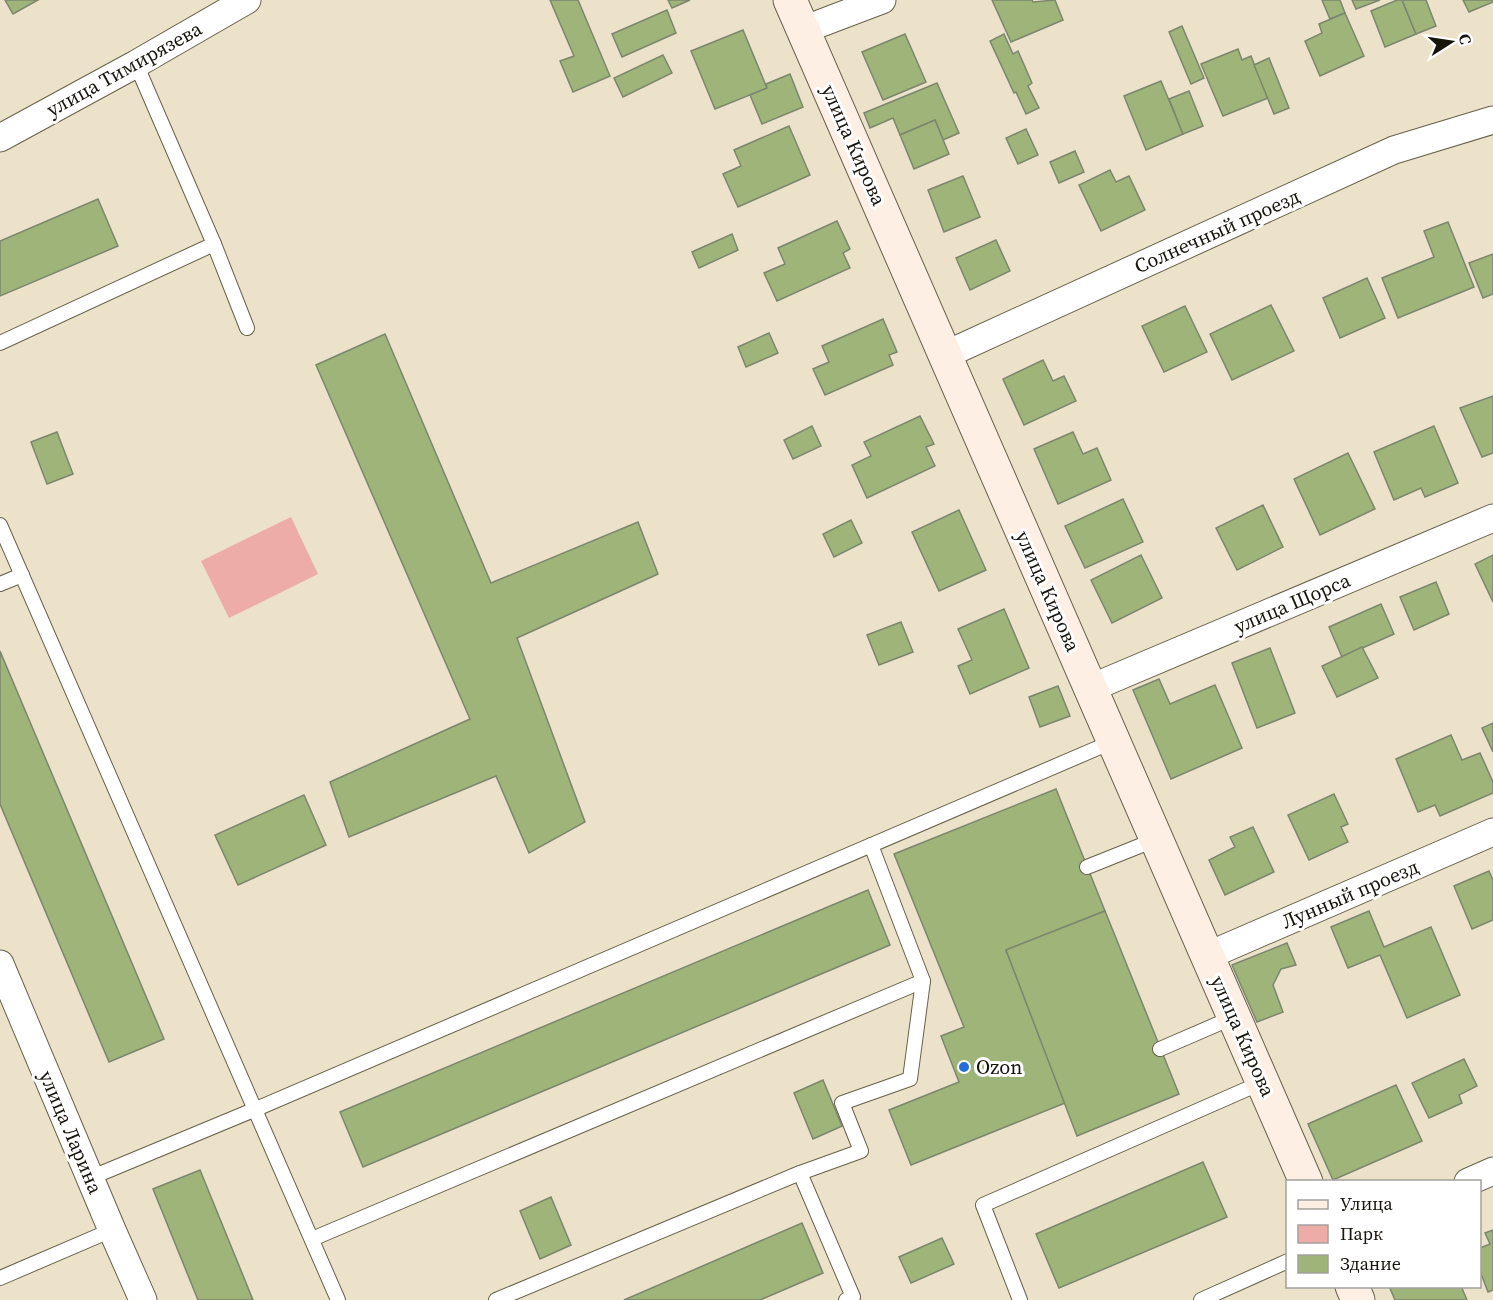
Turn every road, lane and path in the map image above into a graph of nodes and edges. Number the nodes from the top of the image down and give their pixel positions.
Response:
1 (247, 0) edge
2 (790, 0) edge
3 (882, 0) edge
4 (207, 10) edge
5 (803, 30) junction
6 (136, 64) junction
7 (1493, 120) edge
8 (2, 134) edge
9 (214, 244) junction
10 (247, 328) dead end
11 (0, 343) edge
12 (945, 355) junction
13 (1493, 518) edge
14 (0, 525) edge
15 (22, 575) junction
16 (0, 584) edge
17 (1091, 688) junction
18 (1114, 741) junction
19 (1493, 832) edge
20 (1156, 839) junction
21 (871, 845) junction
22 (1087, 867) dead end
23 (1207, 956) junction
24 (0, 964) edge
25 (923, 981) junction
26 (1234, 1017) junction
27 (1160, 1049) dead end
28 (1263, 1082) junction
29 (256, 1109) junction
30 (1493, 1171) edge
31 (800, 1173) junction
32 (90, 1178) junction
33 (1305, 1180) edge
34 (1473, 1180) edge
35 (112, 1230) junction
36 (312, 1239) junction
37 (1286, 1261) edge
38 (0, 1278) edge
39 (143, 1300) edge
40 (338, 1300) edge
41 (495, 1300) edge
42 (846, 1300) edge
43 (1020, 1300) edge
44 (1201, 1300) edge

1 - 4 street, улица Тимирязева
2 - 5 street, улица Кирова
3 - 5 street
4 - 6 street, улица Тимирязева
5 - 12 street, улица Кирова
6 - 8 street, улица Тимирязева
6 - 9 lane
7 - 12 street, Солнечный проезд
9 - 10 lane
9 - 11 lane
12 - 17 street, улица Кирова
13 - 17 street, улица Щорса
14 - 15 lane
15 - 16 lane
15 - 29 lane
17 - 18 street, улица Кирова
18 - 20 street, улица Кирова
18 - 21 lane
19 - 23 street, Лунный проезд
20 - 22 lane
20 - 23 street, улица Кирова
21 - 25 lane
21 - 29 lane
23 - 26 street, улица Кирова
24 - 32 street, улица Ларина
25 - 31 lane
25 - 36 lane
26 - 27 lane
26 - 28 street, улица Кирова
28 - 33 street, улица Кирова
28 - 43 lane
29 - 32 lane
29 - 36 lane
30 - 34 street
31 - 41 lane
31 - 42 lane
32 - 35 street, улица Ларина
35 - 38 lane
35 - 39 street, улица Ларина
36 - 40 lane
37 - 44 lane

